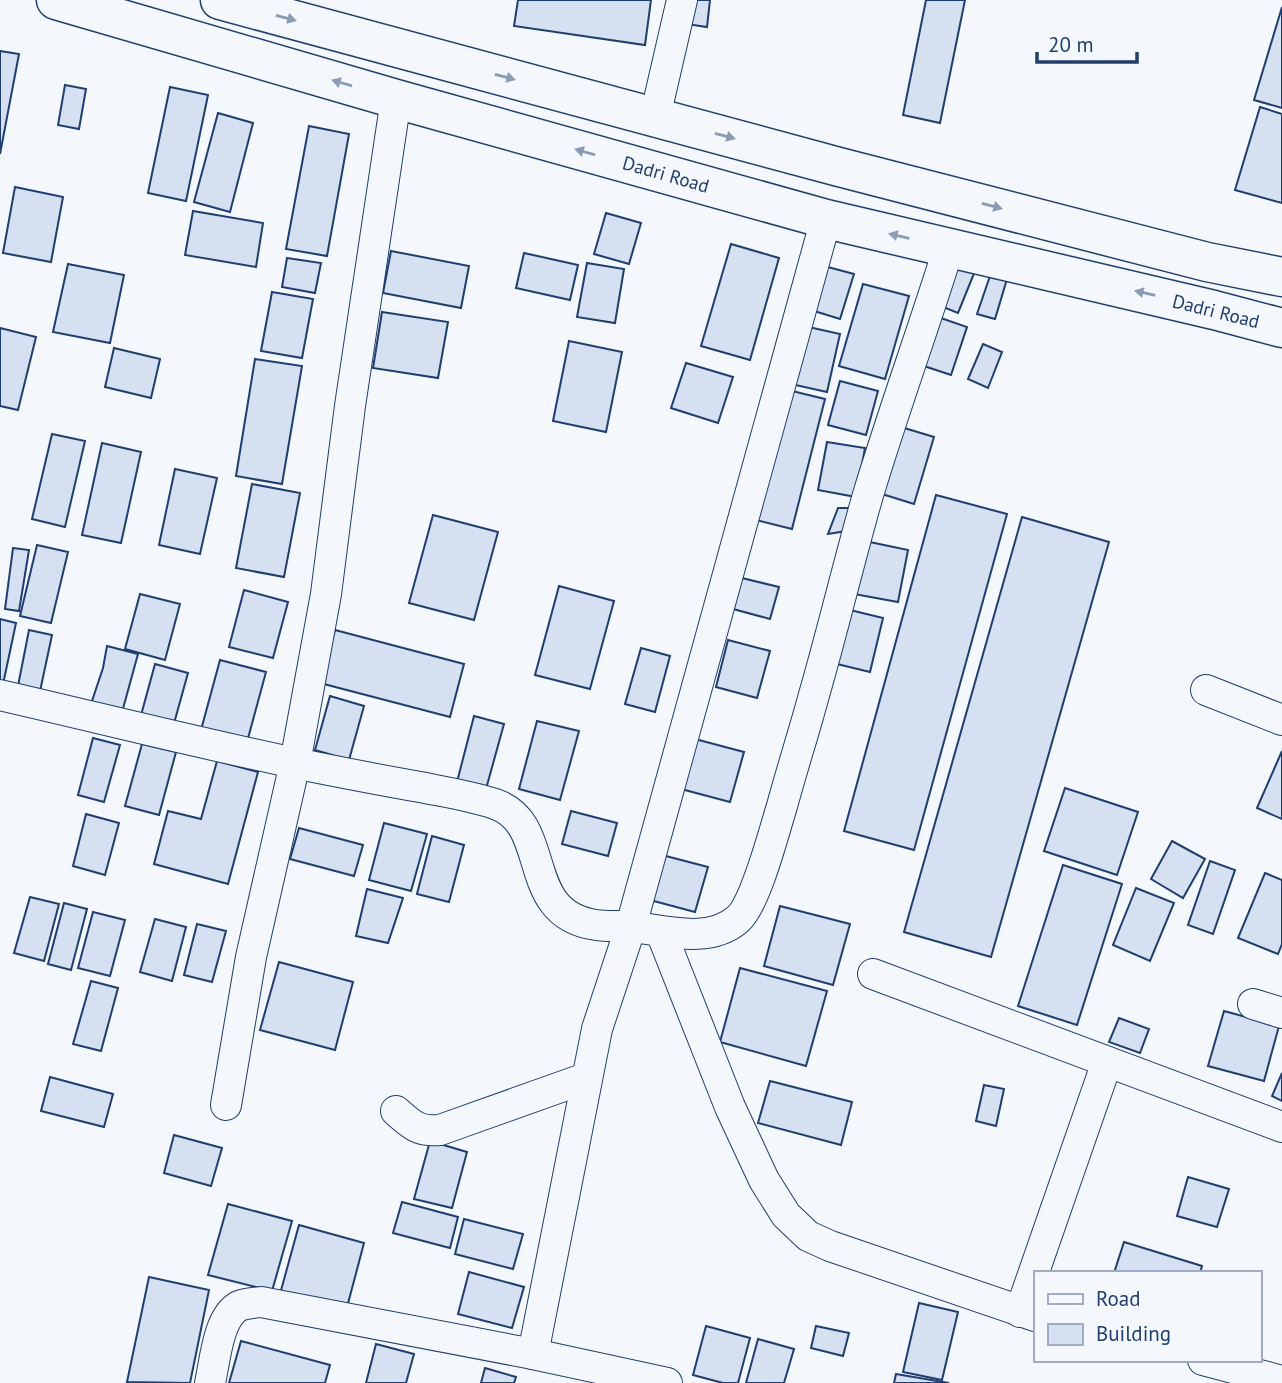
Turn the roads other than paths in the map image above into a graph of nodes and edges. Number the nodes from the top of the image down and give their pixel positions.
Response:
1 (56, 0) edge
2 (220, 0) edge
3 (682, 0) edge
4 (396, 99) junction
5 (655, 117) junction
6 (826, 219) junction
7 (949, 247) junction
8 (1282, 277) edge
9 (1282, 328) edge
10 (1206, 690) dead end
11 (0, 695) edge
12 (1282, 720) edge
13 (295, 763) junction
14 (631, 926) junction
15 (661, 932) junction
16 (873, 974) dead end
17 (1253, 1003) dead end
18 (1282, 1013) edge
19 (1107, 1062) junction
20 (586, 1079) junction
21 (226, 1105) dead end
22 (396, 1111) dead end
23 (1282, 1127) edge
24 (1041, 1271) edge
25 (1034, 1292) edge
26 (1027, 1314) edge
27 (533, 1354) junction
28 (1211, 1362) edge
29 (1282, 1381) edge
30 (210, 1383) edge
31 (667, 1383) edge

4 -> 1 main road, Dadri Road
2 -> 5 main road
3 - 5 street
6 -> 4 main road, Dadri Road
4 - 13 street
5 -> 8 main road
7 -> 6 main road, Dadri Road
6 - 14 street
9 -> 7 main road, Dadri Road
7 - 15 street
10 - 12 street
11 - 13 street
13 - 14 street
13 - 21 street
14 - 15 street
14 - 20 street
15 - 26 street
16 - 19 street
17 - 18 street
19 - 23 street
19 - 24 street
20 - 22 street
20 - 27 street
25 - 26 street
27 - 30 street
27 - 31 street
28 - 29 street

